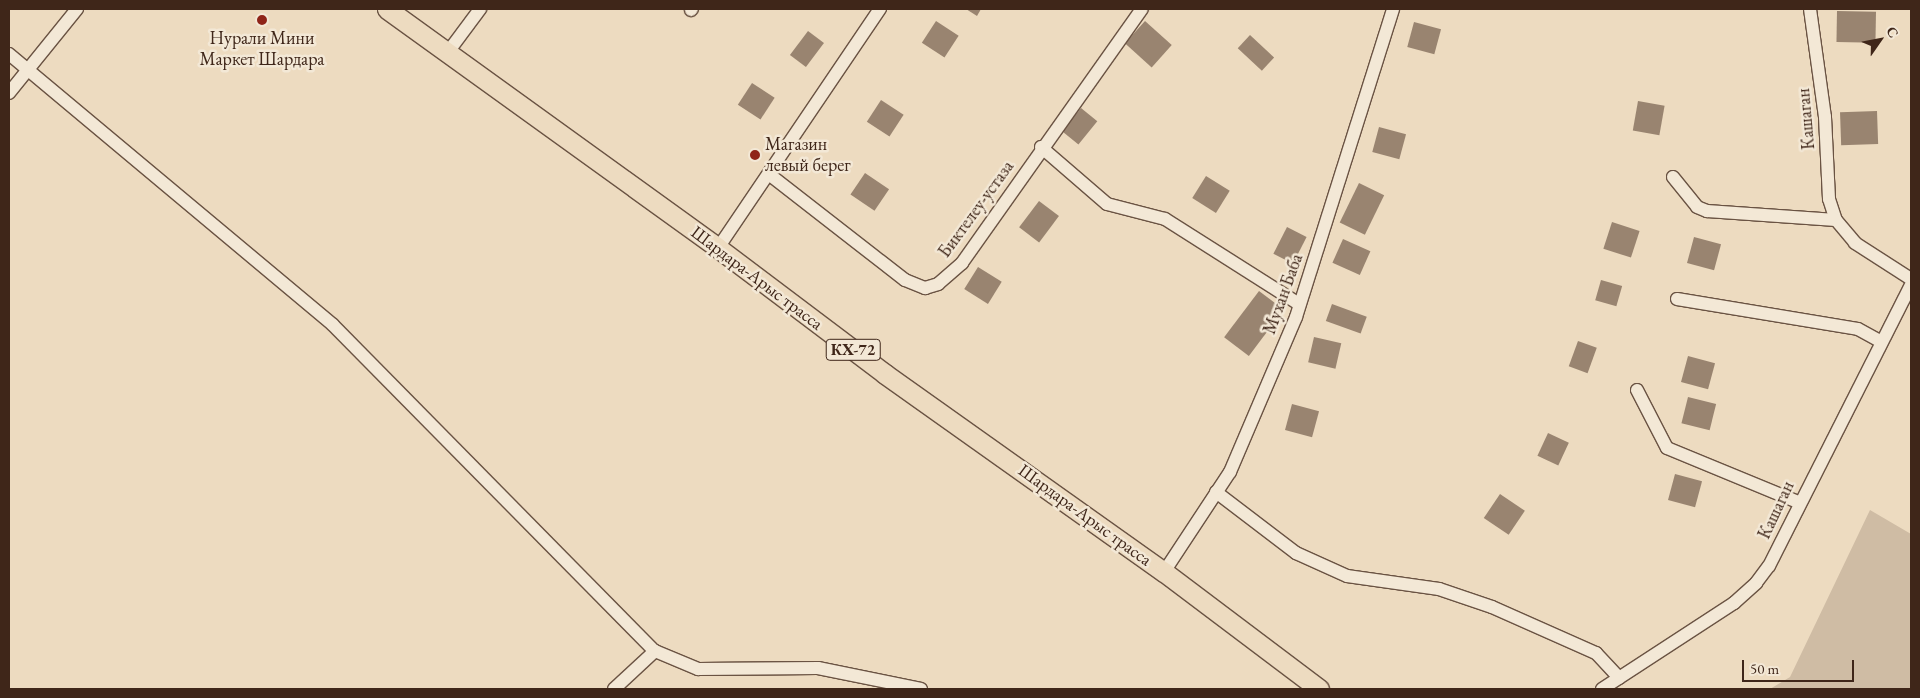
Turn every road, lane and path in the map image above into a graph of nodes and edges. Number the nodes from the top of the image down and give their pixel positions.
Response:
1 (77, 9) edge
2 (387, 9) edge
3 (480, 9) edge
4 (880, 9) edge
5 (1142, 9) edge
6 (1393, 9) edge
7 (1810, 9) edge
8 (448, 52) junction
9 (9, 54) edge
10 (28, 67) junction
11 (9, 93) edge
12 (1041, 147) junction
13 (770, 175) junction
14 (1673, 177) dead end
15 (1836, 220) junction
16 (718, 248) junction
17 (1911, 279) edge
18 (1911, 285) edge
19 (1677, 298) dead end
20 (1300, 304) junction
21 (1880, 340) junction
22 (1637, 390) dead end
23 (1216, 492) junction
24 (1798, 502) junction
25 (1164, 572) junction
26 (655, 651) junction
27 (1619, 678) junction
28 (876, 684) edge
29 (614, 689) edge
30 (921, 689) edge
31 (1319, 689) edge
32 (1602, 689) edge

1 - 10 street
2 - 8 main road, Шардара-Арыс трасса / КХ-72
3 - 8 street
4 - 13 street
5 - 12 street, Биктелеу-устаза
6 - 20 street, Мухан Баба
7 - 15 street, Кашаган
8 - 16 main road, Шардара-Арыс трасса / КХ-72
9 - 10 street
10 - 11 street
10 - 26 street
12 - 13 street, Биктелеу-устаза
12 - 20 street
13 - 16 street
14 - 15 street
15 - 17 street, Кашаган
16 - 25 main road, Шардара-Арыс трасса / КХ-72
18 - 21 street, Кашаган
19 - 21 street
20 - 23 street, Мухан Баба
21 - 24 street, Кашаган
22 - 24 street
23 - 25 street, Мухан Баба
23 - 27 street
24 - 27 street, Кашаган
25 - 31 main road, Шардара-Арыс трасса / КХ-72
26 - 28 street
26 - 29 street
27 - 32 street, Кашаган
28 - 30 street

